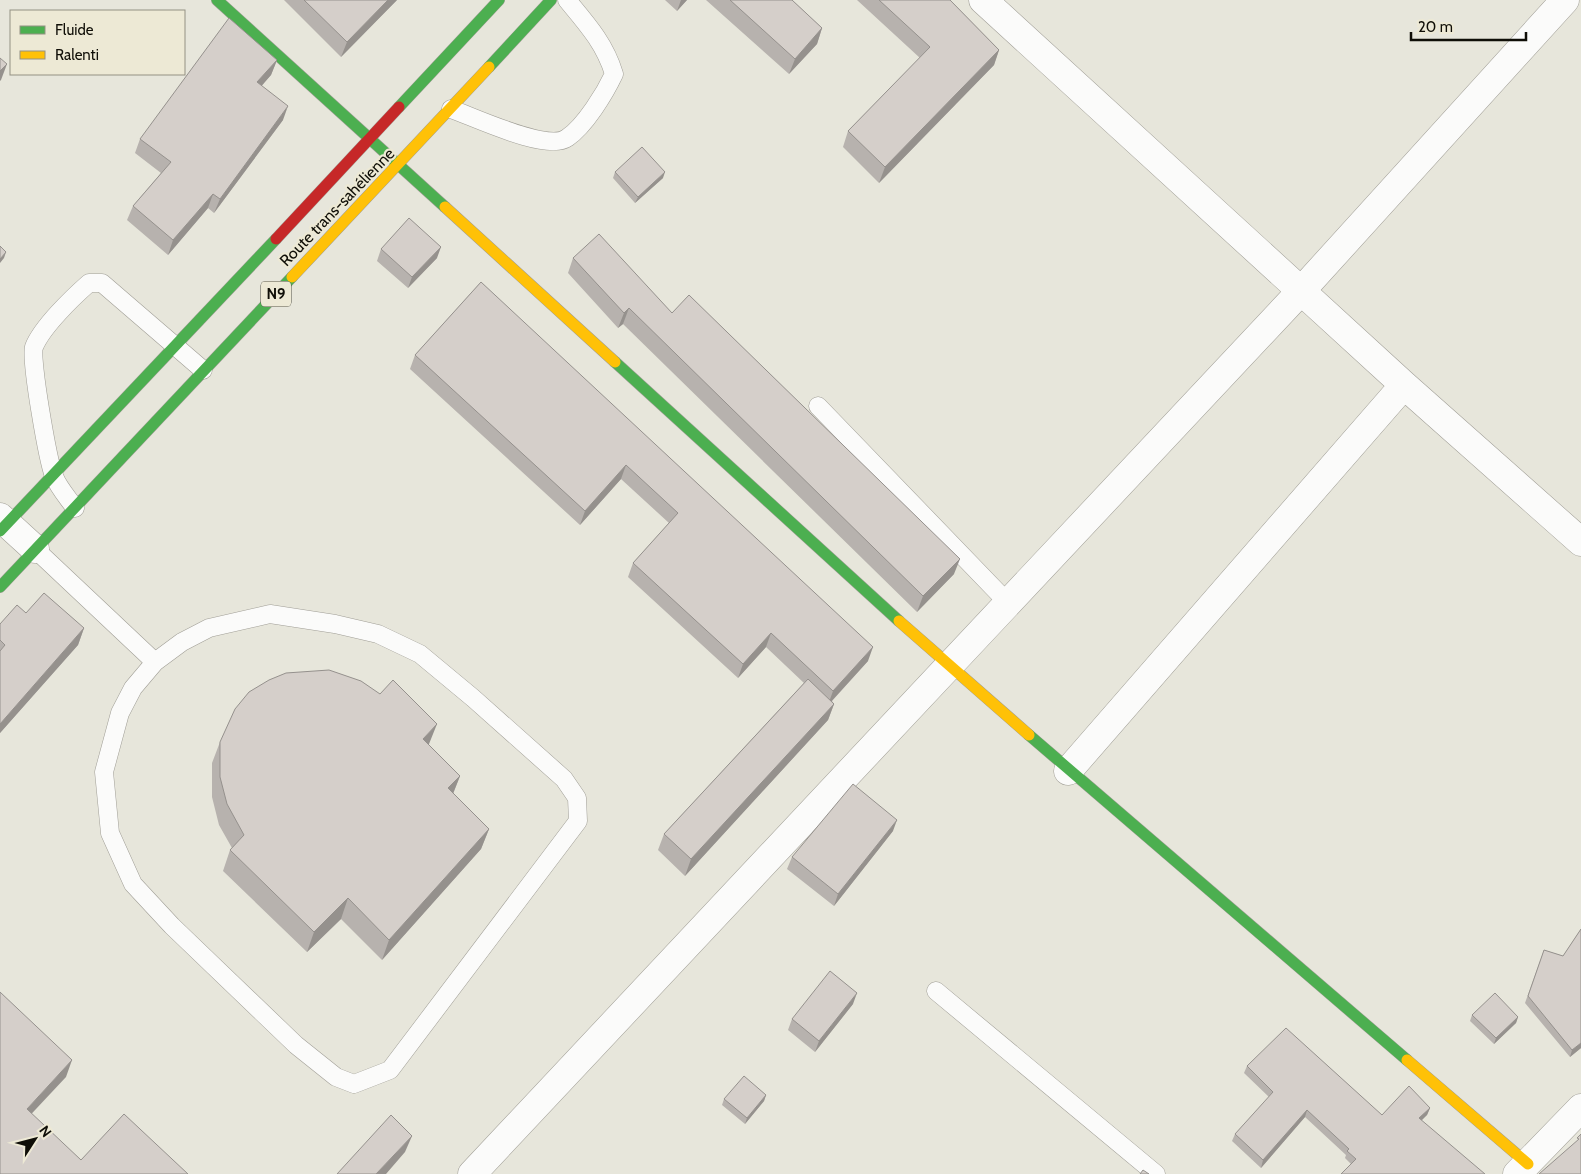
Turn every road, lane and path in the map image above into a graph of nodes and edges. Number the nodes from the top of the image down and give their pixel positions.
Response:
1 (217, 0) edge
2 (499, 0) edge
3 (551, 0) edge
4 (567, 0) edge
5 (983, 0) edge
6 (1565, 0) edge
7 (451, 109) junction
8 (370, 140) junction
9 (398, 166) junction
10 (1301, 291) junction
11 (176, 345) junction
12 (203, 370) junction
13 (1404, 385) junction
14 (818, 406) dead end
15 (54, 476) junction
16 (75, 508) junction
17 (2, 524) edge
18 (1581, 542) edge
19 (35, 549) junction
20 (0, 587) edge
21 (1009, 604) junction
22 (155, 662) junction
23 (950, 667) junction
24 (1068, 771) junction
25 (936, 991) dead end
26 (1581, 1108) edge
27 (1522, 1169) edge
28 (472, 1174) edge
29 (1156, 1174) edge

1 - 8 main road
2 - 8 main road, Route trans-sahélienne / N9
3 - 7 main road, Route trans-sahélienne / N9
4 - 7 lane
5 - 10 street
6 - 10 street
7 - 9 main road, Route trans-sahélienne / N9
8 - 9 main road
8 - 11 main road, Route trans-sahélienne / N9
9 - 12 main road, Route trans-sahélienne / N9
9 - 23 main road
10 - 13 street
10 - 21 street
11 - 12 lane
11 - 15 main road, Route trans-sahélienne / N9
11 - 15 lane
12 - 16 main road, Route trans-sahélienne / N9
13 - 18 street
13 - 24 street
14 - 21 lane
15 - 16 lane
15 - 17 main road, Route trans-sahélienne / N9
16 - 19 main road, Route trans-sahélienne / N9
17 - 19 street
19 - 20 main road, Route trans-sahélienne / N9
19 - 22 lane
21 - 23 street
22 - 22 lane
23 - 24 main road
23 - 28 street
24 - 27 main road
25 - 29 lane
26 - 27 street

